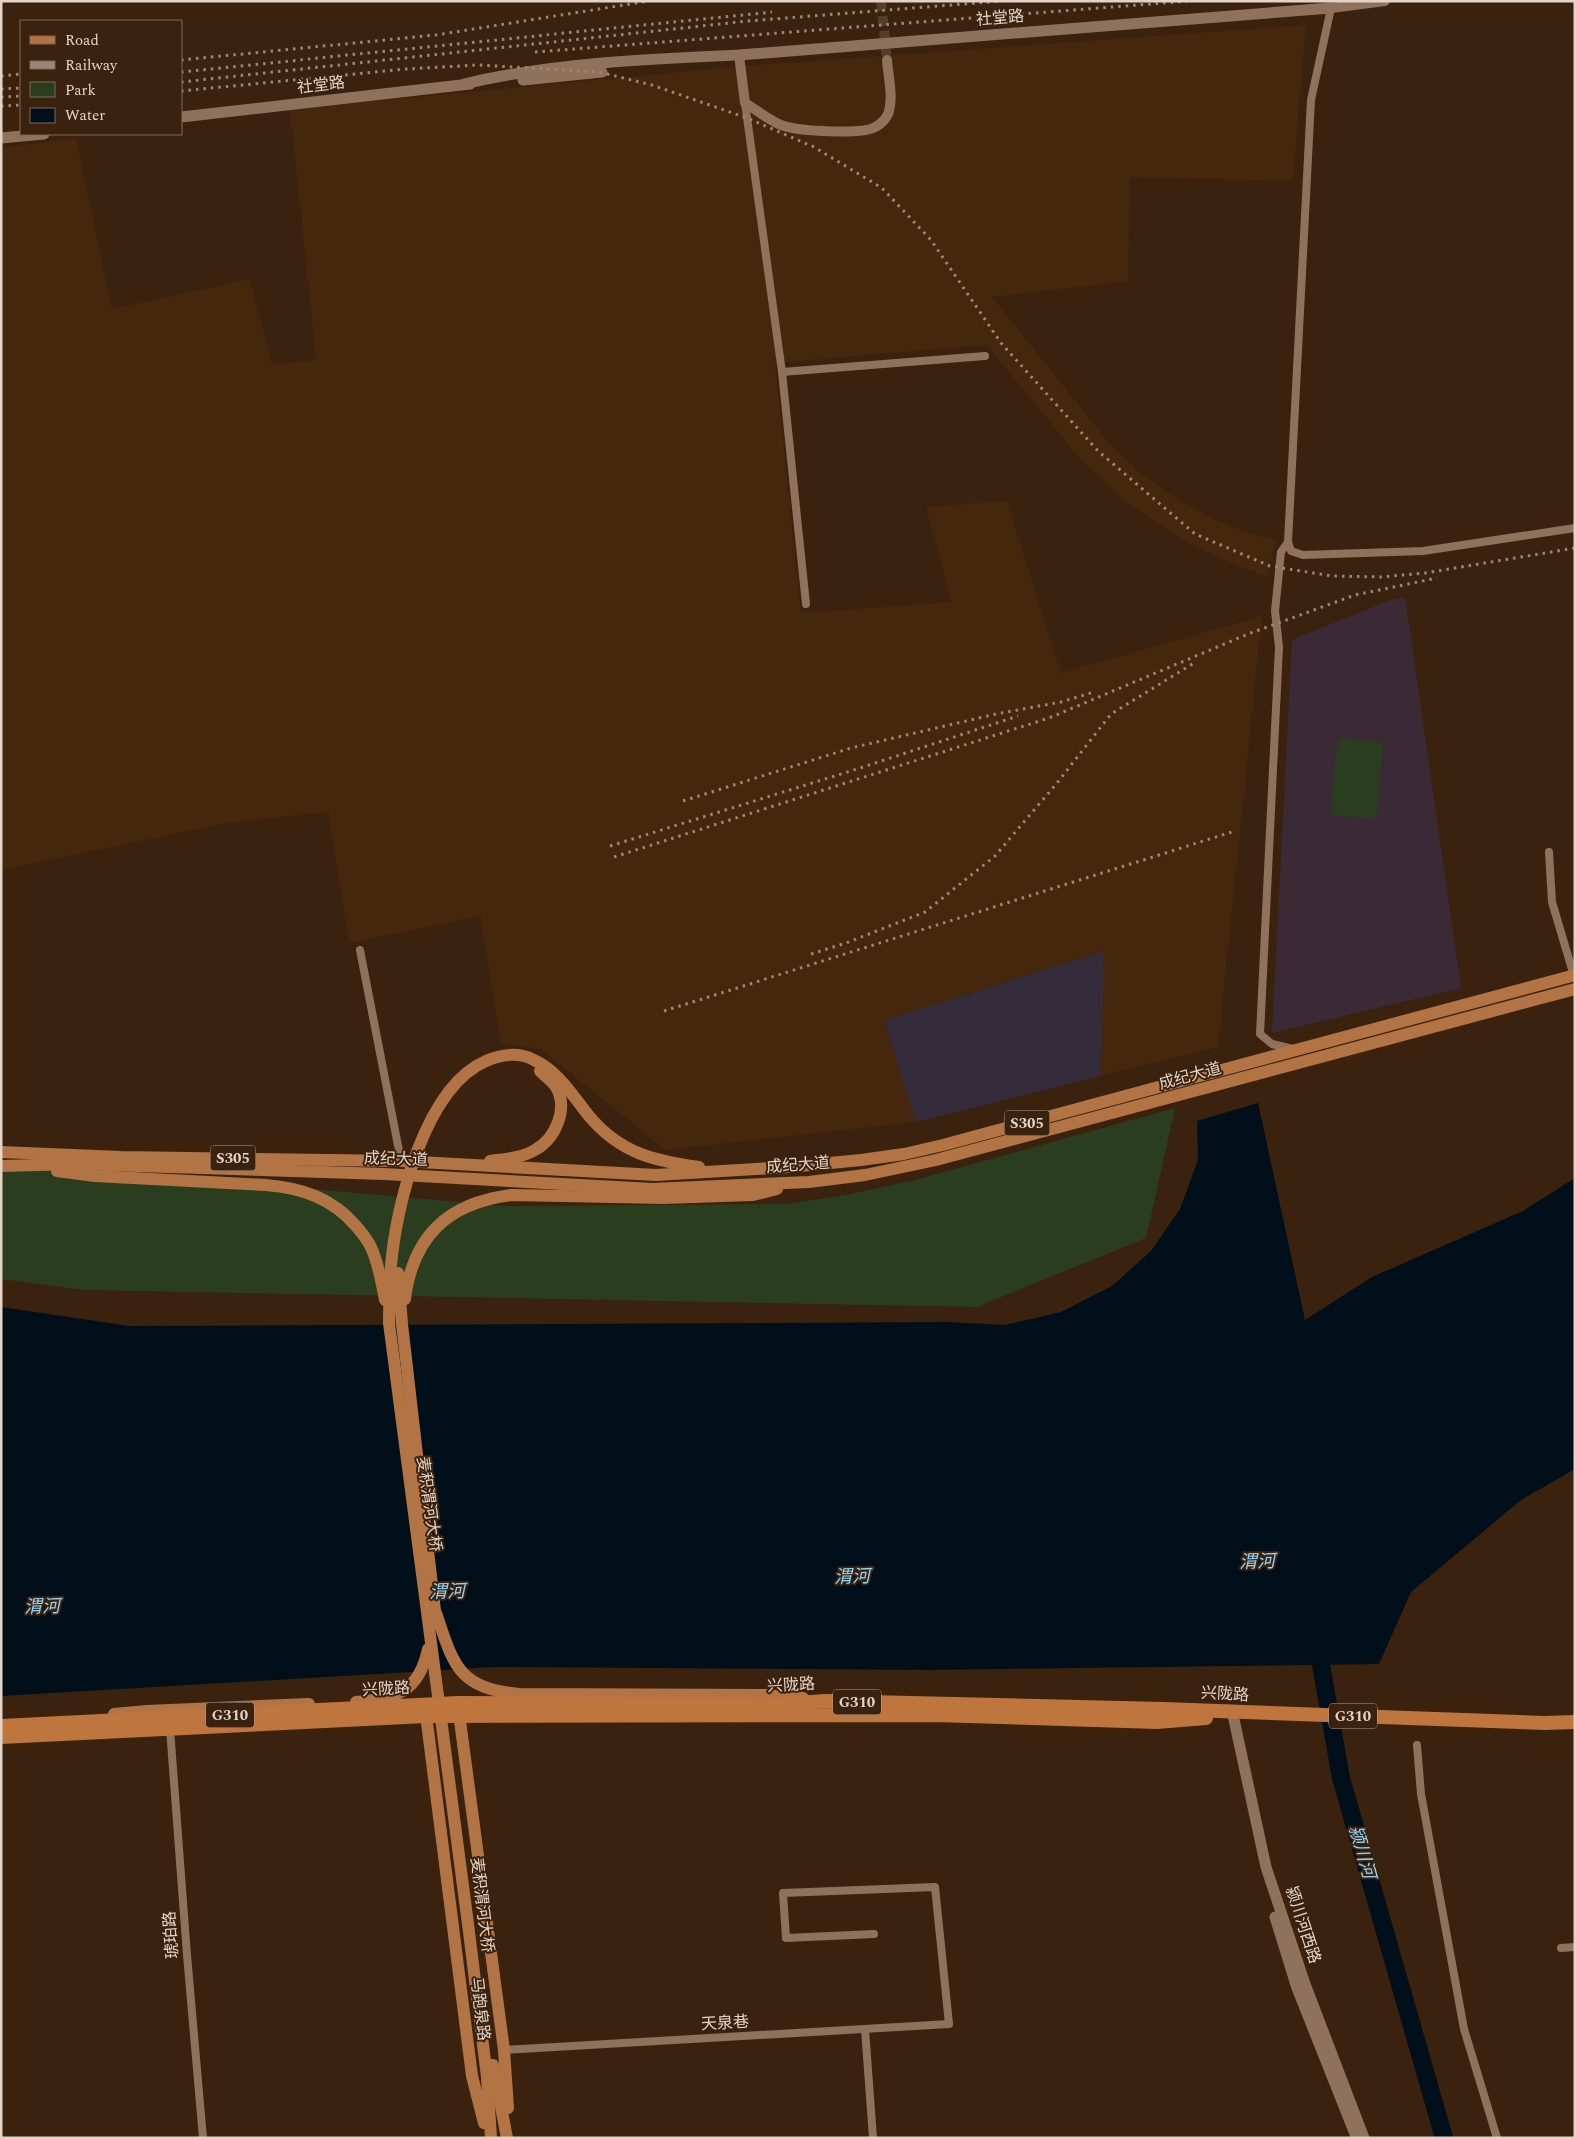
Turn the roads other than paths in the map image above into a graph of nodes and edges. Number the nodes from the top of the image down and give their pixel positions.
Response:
1 (1385, 1) edge
2 (1331, 8) junction
3 (739, 55) junction
4 (887, 60) tunnel mouth
5 (745, 103) junction
6 (182, 118) edge
7 (33, 135) edge
8 (1, 138) edge
9 (985, 356) dead end
10 (782, 372) junction
11 (1575, 528) edge
12 (1288, 542) junction
13 (806, 604) dead end
14 (1549, 852) dead end
15 (360, 950) dead end
16 (1574, 975) edge
17 (1575, 989) edge
18 (1295, 1050) junction
19 (1, 1152) edge
20 (401, 1161) junction
21 (465, 1164) junction
22 (1, 1166) edge
23 (28, 1167) junction
24 (726, 1171) junction
25 (809, 1182) junction
26 (395, 1324) junction
27 (432, 1614) junction
28 (825, 1701) junction
29 (425, 1710) junction
30 (459, 1710) junction
31 (1256, 1713) junction
32 (1229, 1716) junction
33 (1575, 1722) edge
34 (30, 1724) junction
35 (1, 1726) edge
36 (170, 1729) junction
37 (1, 1738) edge
38 (1416, 1746) dead end
39 (874, 1934) dead end
40 (1575, 1947) edge
41 (1561, 1948) dead end
42 (865, 2029) junction
43 (504, 2050) junction
44 (491, 2077) junction
45 (203, 2138) edge
46 (487, 2138) edge
47 (491, 2138) edge
48 (508, 2138) edge
49 (873, 2138) edge
50 (1356, 2138) edge
51 (1364, 2138) edge
52 (1497, 2138) edge

1 - 2 street, 社堂路
2 - 3 main road, 社堂路
2 - 12 street
3 - 5 street
3 - 6 main road, 社堂路
4 - 5 street
5 - 10 street
7 - 8 main road
9 - 10 street
10 - 13 street
11 - 12 street
12 - 18 street
14 - 16 street
15 - 20 street
16 - 18 main road, 成纪大道 / S305
17 - 25 main road, 成纪大道
18 - 24 main road, 成纪大道 / S305
19 - 20 main road, 成纪大道 / S305
20 - 21 main road, 成纪大道 / S305
21 - 24 main road, 成纪大道 / S305
21 - 26 main road, 麦积渭河大桥
22 - 23 main road, 成纪大道
23 - 25 main road, 成纪大道
23 - 26 main road
24 - 26 main road, 麦积渭河大桥
25 - 26 main road
26 - 27 main road, 麦积渭河大桥
27 - 28 main road
27 - 34 main road
27 - 44 main road, 麦积渭河大桥
28 - 30 highway, 兴陇路 / G310
28 - 31 highway, 兴陇路 / G310
29 - 30 highway, 兴陇路
29 - 34 highway, 兴陇路 / G310
29 - 36 highway, 兴陇路
29 - 46 main road, 马跑泉路
30 - 32 highway, 兴陇路
30 - 43 main road, 马跑泉路
31 - 32 highway, 兴陇路
31 - 33 highway, G310
32 - 50 main road, 颍川河西路
32 - 51 main road, 颍川河西路
34 - 35 highway, 兴陇路 / G310
36 - 37 highway, 兴陇路
36 - 45 street, 琥珀路
38 - 52 street
39 - 42 street, 天泉巷
40 - 41 street
42 - 43 street, 天泉巷
42 - 49 street
43 - 48 main road, 马跑泉路
44 - 47 main road
44 - 48 main road, 马跑泉路

